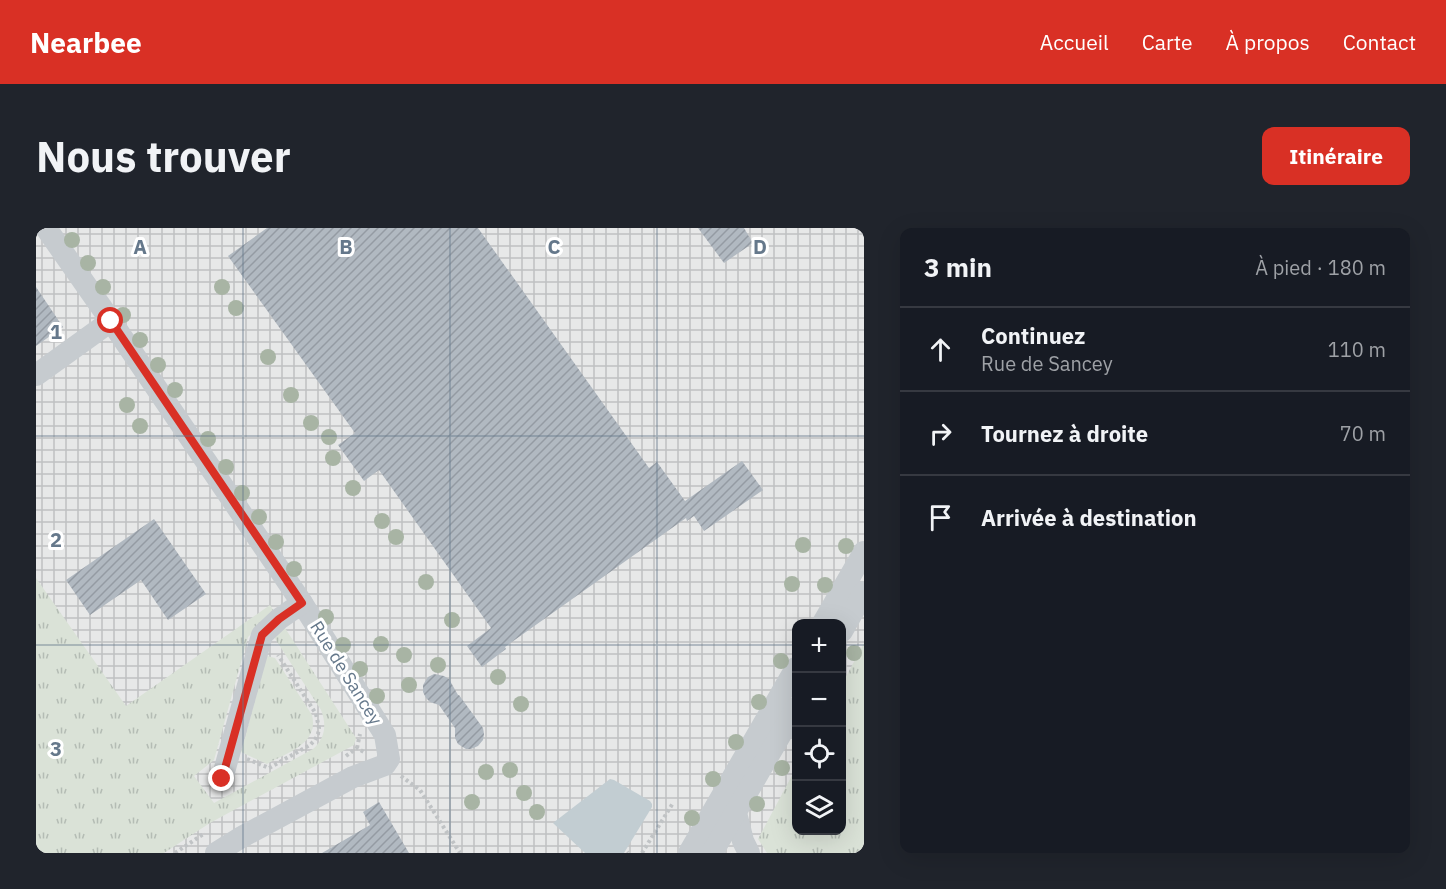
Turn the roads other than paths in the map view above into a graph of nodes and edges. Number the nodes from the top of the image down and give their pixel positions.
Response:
1 (46, 228) edge
2 (111, 321) junction
3 (36, 375) edge
4 (864, 552) edge
5 (864, 592) edge
6 (302, 603) junction
7 (826, 619) edge
8 (846, 624) edge
9 (793, 673) edge
10 (792, 715) edge
11 (222, 779) dead end
12 (736, 813) junction
13 (216, 853) edge
14 (689, 853) edge
15 (712, 853) edge
16 (749, 853) edge

1 - 2 street, Rue de Sancey
2 - 3 street
2 - 6 street, Rue de Sancey
4 - 7 street
5 - 8 street
6 - 11 street
6 - 13 street, Rue de Sancey
9 - 14 street
10 - 12 street
12 - 15 street
12 - 16 street

